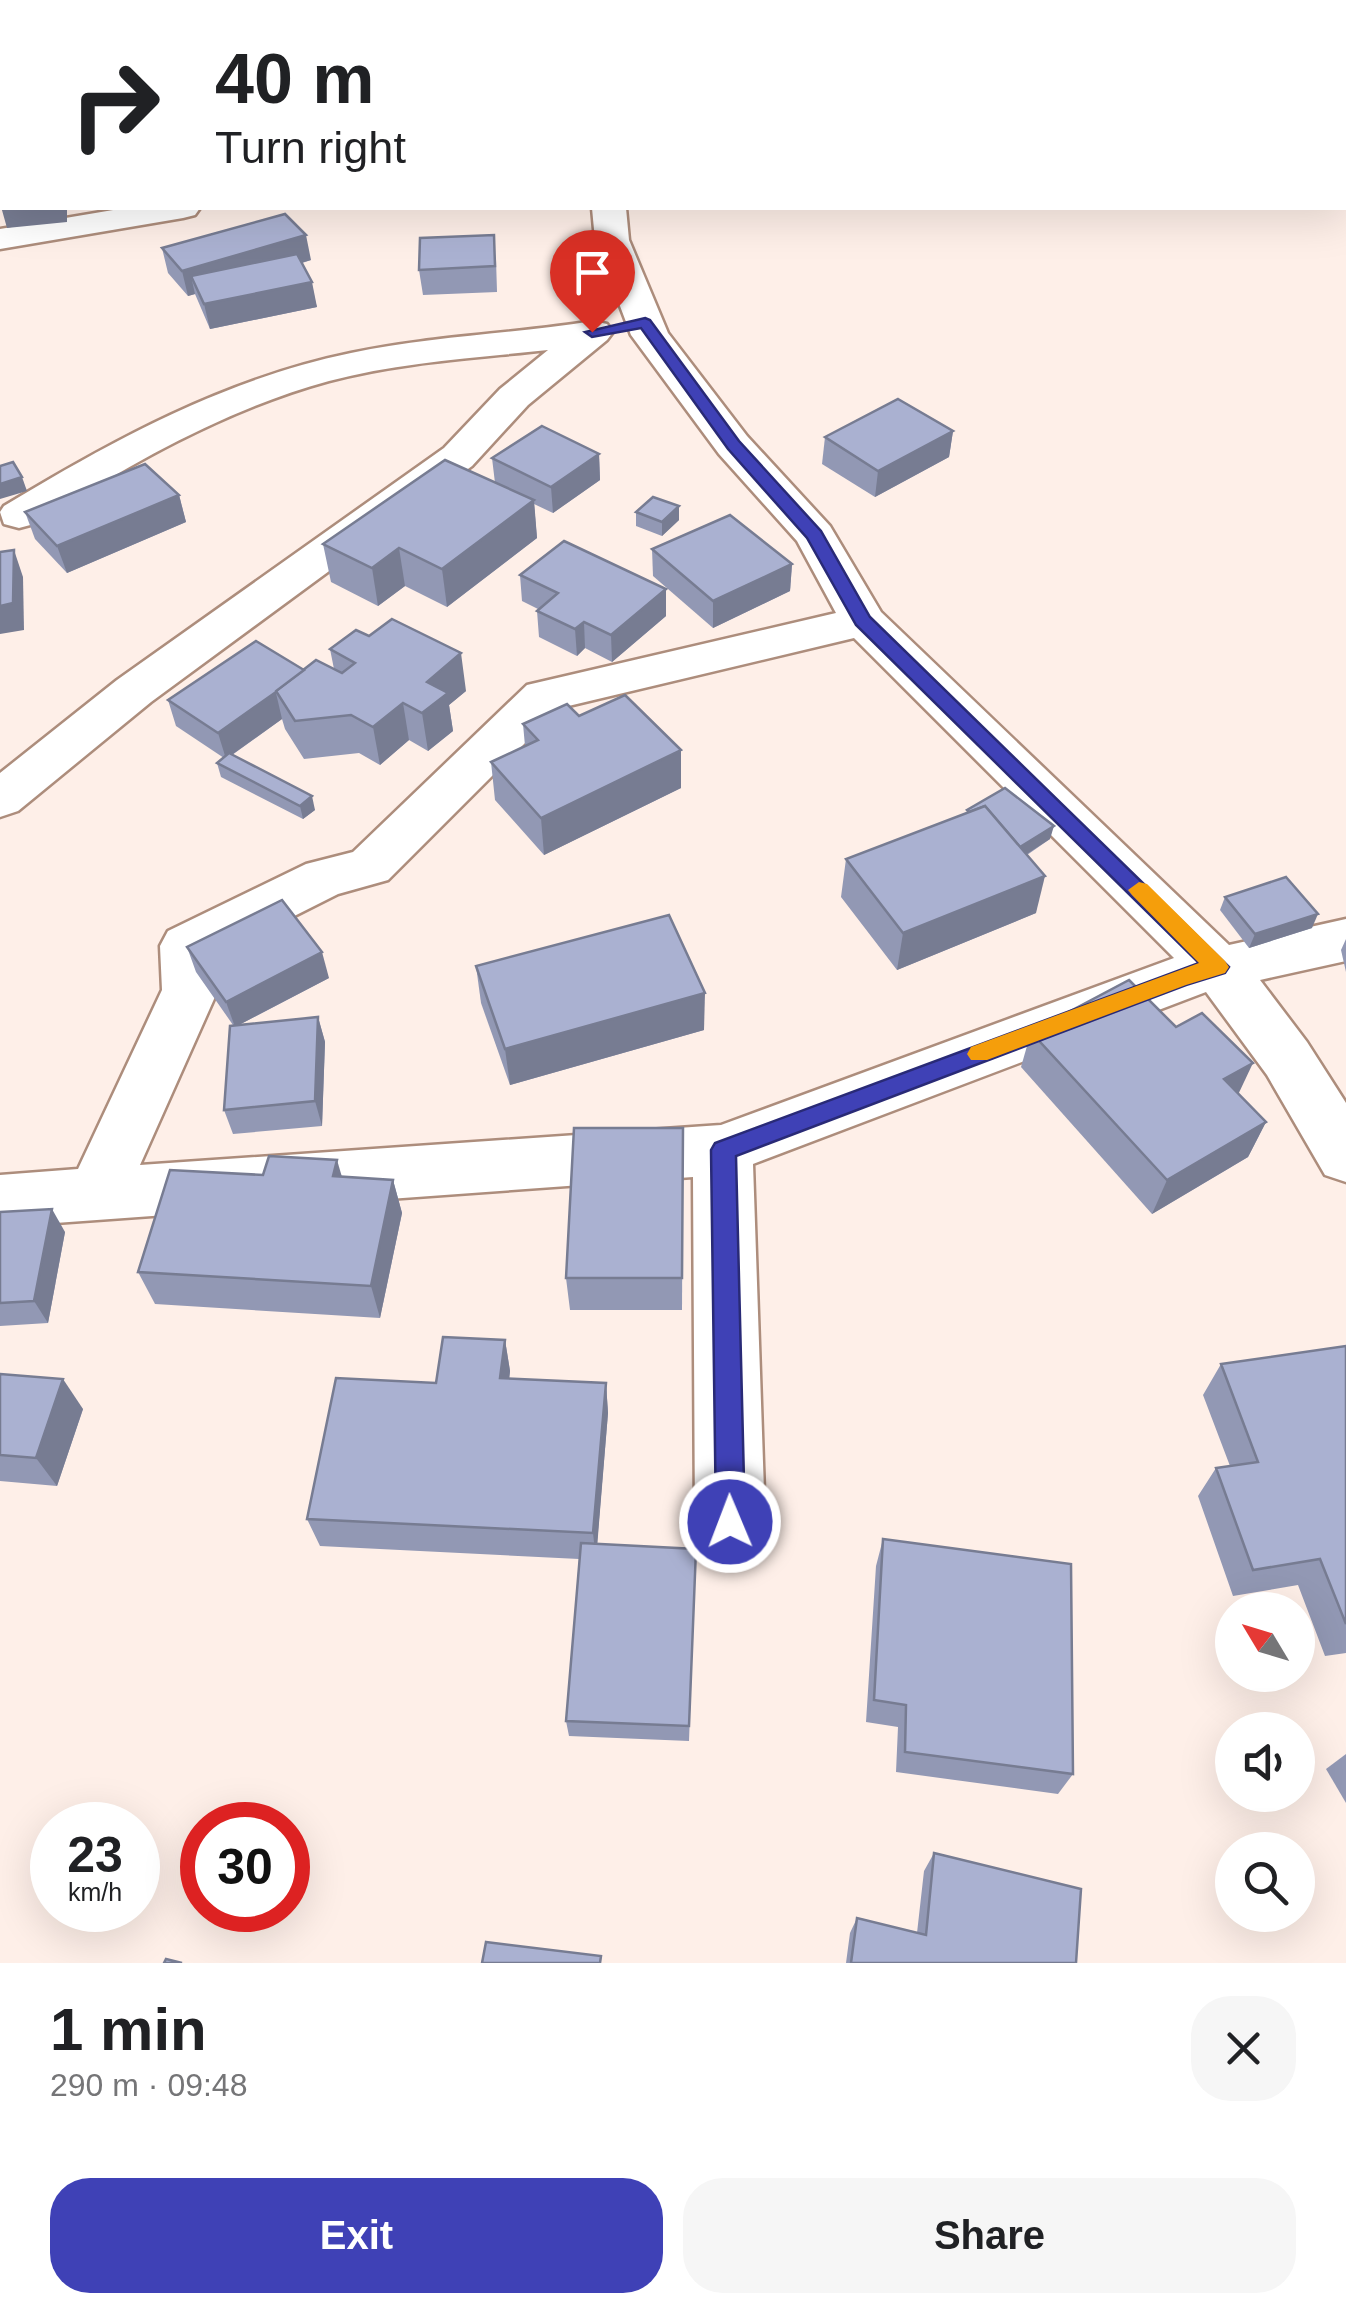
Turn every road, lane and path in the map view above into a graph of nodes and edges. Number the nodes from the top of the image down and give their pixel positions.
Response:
1 (171, 210) edge
2 (603, 210) edge
3 (0, 239) edge
4 (645, 323) junction
5 (592, 332) junction
6 (19, 515) dead end
7 (862, 621) junction
8 (0, 799) edge
9 (1346, 940) edge
10 (1218, 967) junction
11 (723, 1150) junction
12 (1346, 1157) edge
13 (96, 1196) junction
14 (0, 1201) edge
15 (730, 1522) dead end

1 - 3 street
2 - 4 street
4 - 5 street
4 - 7 street
5 - 6 street
5 - 8 street
7 - 10 street
7 - 13 street
9 - 10 street
10 - 11 street
10 - 12 street
11 - 13 street
11 - 15 street
13 - 14 street

